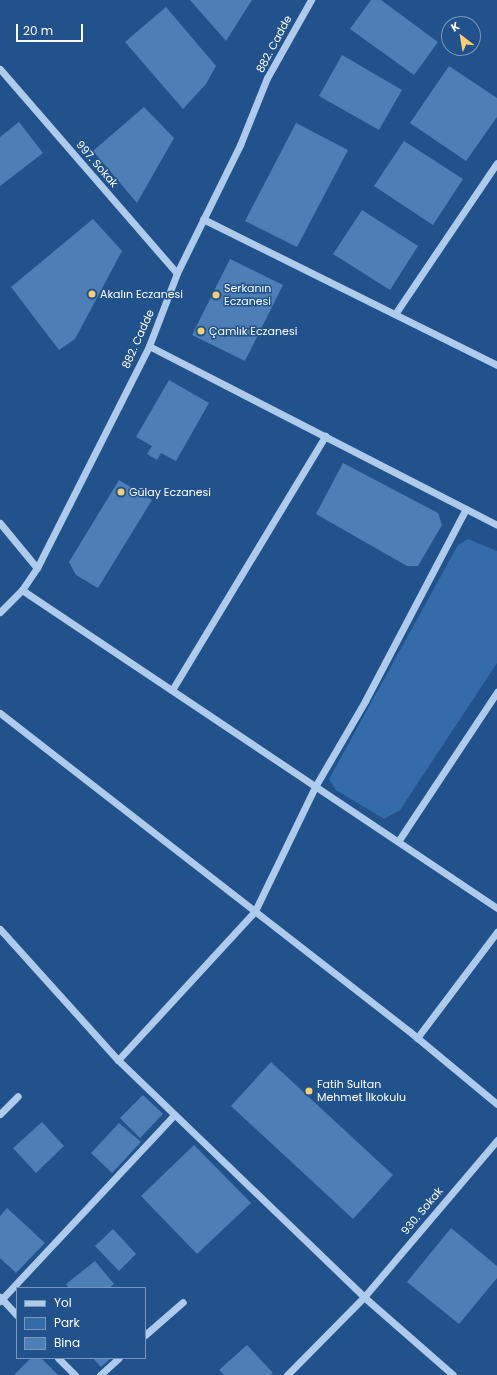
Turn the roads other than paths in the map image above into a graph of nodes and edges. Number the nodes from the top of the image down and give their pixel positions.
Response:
1 (307, 2) edge
2 (0, 69) edge
3 (497, 163) edge
4 (203, 219) junction
5 (177, 273) junction
6 (395, 314) junction
7 (149, 346) junction
8 (497, 365) edge
9 (325, 436) junction
10 (466, 509) junction
11 (0, 523) edge
12 (497, 525) edge
13 (36, 568) junction
14 (22, 590) junction
15 (0, 612) edge
16 (172, 690) junction
17 (497, 692) edge
18 (0, 713) edge
19 (316, 785) junction
20 (399, 840) junction
21 (497, 908) edge
22 (255, 911) junction
23 (0, 930) edge
24 (497, 932) edge
25 (417, 1038) junction
26 (118, 1060) junction
27 (18, 1096) dead end
28 (497, 1104) edge
29 (0, 1114) edge
30 (174, 1115) junction
31 (497, 1140) edge
32 (364, 1297) junction
33 (1, 1299) edge
34 (182, 1302) dead end
35 (16, 1314) edge
36 (146, 1334) edge
37 (59, 1359) edge
38 (118, 1359) edge
39 (75, 1375) edge
40 (100, 1375) edge
41 (287, 1375) edge
42 (453, 1375) edge

1 - 4 street, 882. Cadde
2 - 5 street, 997. Sokak
3 - 6 street
4 - 5 street, 882. Cadde
4 - 6 street
5 - 7 street, 882. Cadde
6 - 8 street
7 - 9 street
7 - 13 street, 882. Cadde
9 - 10 street
9 - 16 street
10 - 12 street
10 - 19 street
11 - 13 street
13 - 14 street, 882. Cadde
14 - 15 street, 882. Cadde
14 - 16 street
16 - 19 street
17 - 20 street
18 - 22 street
19 - 20 street
19 - 22 street
20 - 21 street
22 - 25 street
22 - 26 street
23 - 26 street
24 - 25 street
25 - 28 street
26 - 30 street
27 - 29 street
30 - 32 street
30 - 33 street
31 - 32 street, 930. Sokak
32 - 41 street, 930. Sokak
32 - 42 street
33 - 35 street
34 - 36 street
37 - 39 street
38 - 40 street

